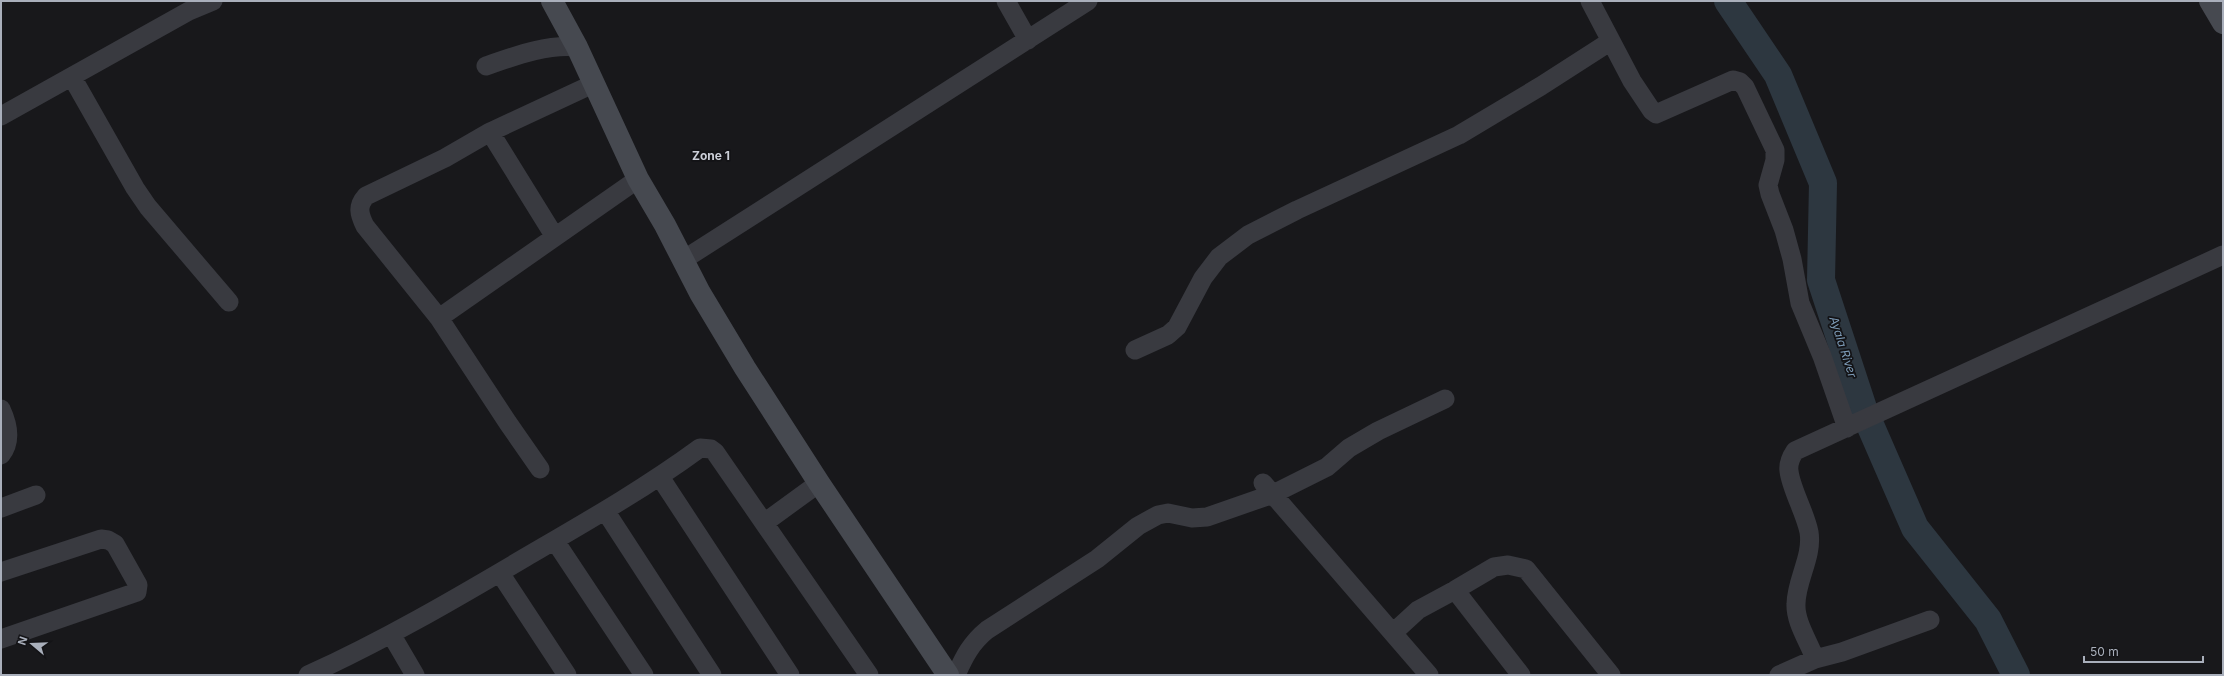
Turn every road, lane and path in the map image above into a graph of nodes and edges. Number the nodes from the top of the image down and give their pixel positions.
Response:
1 (213, 1) edge
2 (552, 1) edge
3 (1006, 1) edge
4 (1088, 1) edge
5 (1590, 1) edge
6 (2210, 1) edge
7 (187, 6) edge
8 (2223, 23) edge
9 (1028, 40) junction
10 (1611, 41) junction
11 (577, 47) junction
12 (486, 66) dead end
13 (72, 77) junction
14 (593, 84) junction
15 (1, 116) edge
16 (490, 132) junction
17 (638, 179) junction
18 (555, 238) junction
19 (2223, 255) edge
20 (683, 260) junction
21 (229, 302) dead end
22 (439, 318) junction
23 (1135, 350) dead end
24 (1445, 399) dead end
25 (1, 409) edge
26 (1851, 427) junction
27 (1, 455) edge
28 (540, 469) dead end
29 (660, 477) junction
30 (819, 483) junction
31 (1268, 488) junction
32 (36, 495) dead end
33 (1, 508) edge
34 (606, 512) junction
35 (764, 523) junction
36 (555, 541) junction
37 (1, 572) edge
38 (500, 573) junction
39 (1455, 590) junction
40 (1930, 620) dead end
41 (1394, 632) junction
42 (390, 634) junction
43 (1, 639) edge
44 (1808, 666) edge
45 (343, 668) edge
46 (308, 675) edge
47 (415, 675) edge
48 (567, 675) edge
49 (644, 675) edge
50 (712, 675) edge
51 (790, 675) edge
52 (869, 675) edge
53 (948, 675) edge
54 (956, 675) edge
55 (1429, 675) edge
56 (1521, 675) edge
57 (1611, 675) edge
58 (1779, 675) edge

1 - 7 street
2 - 11 street
3 - 9 street
4 - 9 street
5 - 10 street
6 - 8 street
7 - 13 street
9 - 20 street
10 - 23 street
10 - 26 street
11 - 12 street
11 - 14 street
13 - 15 street
13 - 21 street
14 - 16 street
14 - 17 street
16 - 18 street
16 - 22 street
17 - 18 street
17 - 20 street
18 - 22 street
19 - 26 street
20 - 30 street
22 - 28 street
24 - 31 street
25 - 27 street
26 - 44 street
29 - 34 street
29 - 35 street
29 - 51 street
30 - 35 street
30 - 53 street
31 - 41 street
31 - 54 street
32 - 33 street
34 - 36 street
34 - 50 street
35 - 52 street
36 - 38 street
36 - 49 street
37 - 43 street
38 - 42 street
38 - 48 street
39 - 41 street
39 - 56 street
39 - 57 street
40 - 44 street
41 - 55 street
42 - 45 street
42 - 47 street
44 - 58 street
45 - 46 street

